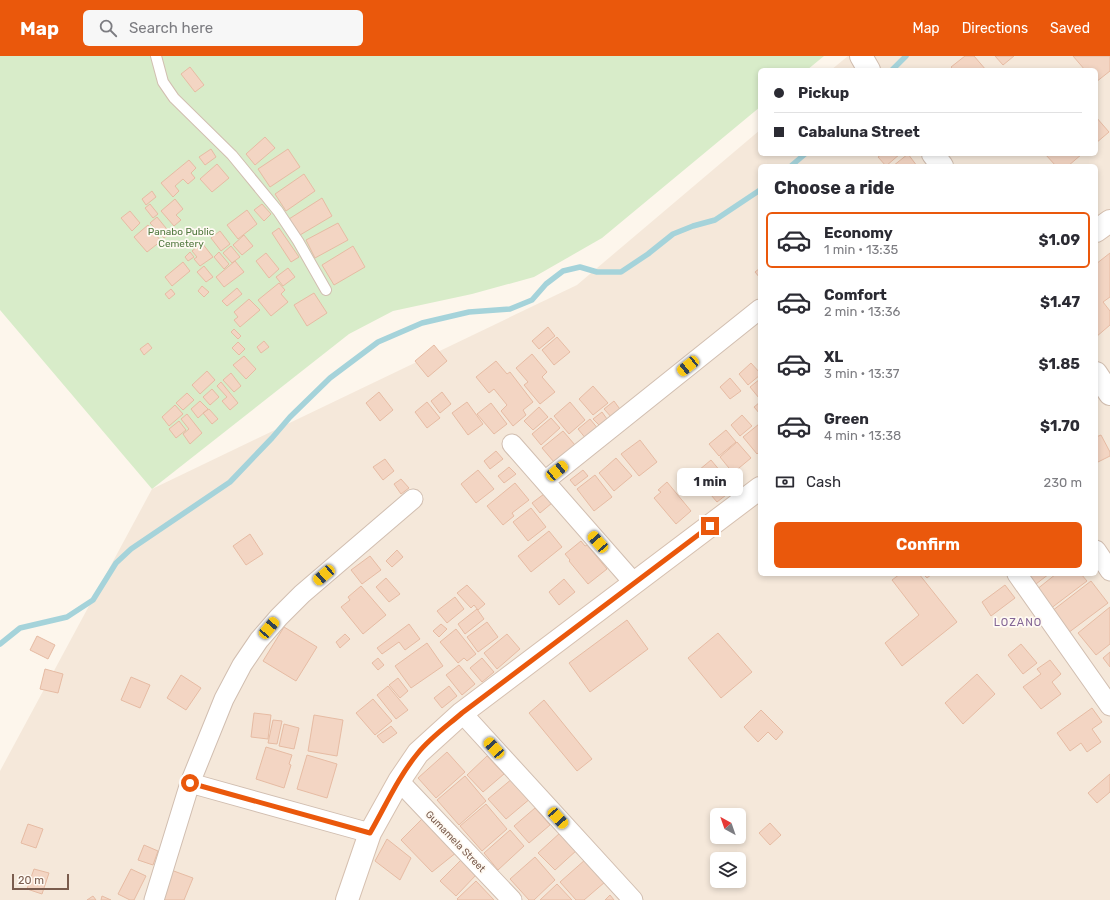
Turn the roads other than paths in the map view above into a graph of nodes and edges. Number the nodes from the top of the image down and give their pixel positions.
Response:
1 (156, 56) edge
2 (861, 56) edge
3 (868, 68) edge
4 (1110, 221) edge
5 (1098, 230) edge
6 (326, 290) dead end
7 (758, 311) edge
8 (1098, 376) edge
9 (1110, 394) edge
10 (512, 444) dead end
11 (545, 481) junction
12 (758, 490) edge
13 (413, 499) dead end
14 (1098, 553) edge
15 (1110, 571) edge
16 (1017, 576) edge
17 (634, 583) junction
18 (1110, 706) edge
19 (462, 713) junction
20 (399, 781) junction
21 (190, 783) junction
22 (370, 833) junction
23 (154, 900) edge
24 (347, 900) edge
25 (512, 900) edge
26 (633, 900) edge

1 - 6 lane
2 - 3 main road
4 - 5 main road
7 - 11 street
8 - 9 main road
10 - 11 street
11 - 17 street
12 - 17 main road
13 - 21 street
14 - 15 street
16 - 18 street
17 - 19 main road
19 - 20 main road
19 - 26 street
20 - 22 main road
20 - 25 street, Gumamela Street
21 - 22 street
21 - 23 street
22 - 24 main road

